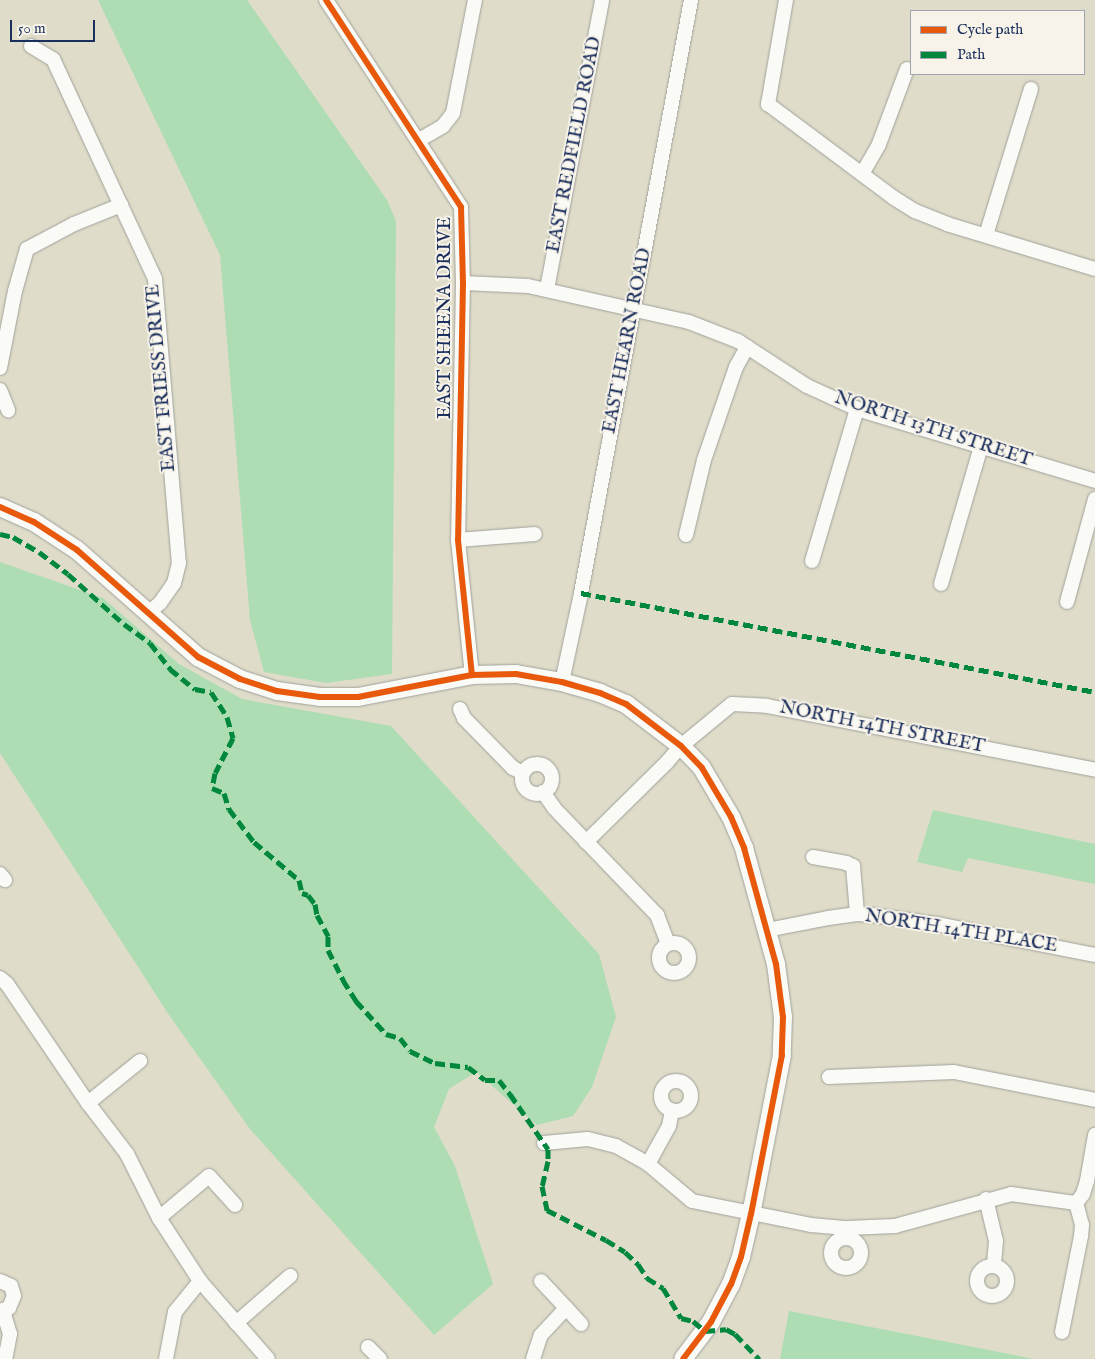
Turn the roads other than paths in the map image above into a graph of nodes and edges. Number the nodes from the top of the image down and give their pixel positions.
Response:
1 (475, 0) edge
2 (602, 0) edge
3 (692, 0) edge
4 (786, 0) edge
5 (329, 1) edge
6 (31, 46) dead end
7 (907, 68) dead end
8 (1030, 89) dead end
9 (419, 140) junction
10 (862, 174) junction
11 (121, 205) junction
12 (986, 235) junction
13 (1095, 269) edge
14 (463, 283) junction
15 (547, 289) junction
16 (634, 309) junction
17 (747, 347) junction
18 (0, 368) edge
19 (0, 390) edge
20 (857, 409) junction
21 (8, 410) dead end
22 (981, 446) junction
23 (1095, 481) edge
24 (1095, 499) edge
25 (0, 508) edge
26 (534, 534) dead end
27 (686, 535) dead end
28 (458, 540) junction
29 (812, 561) dead end
30 (941, 584) dead end
31 (1067, 602) dead end
32 (147, 614) junction
33 (472, 675) junction
34 (562, 682) junction
35 (460, 709) dead end
36 (681, 746) junction
37 (1095, 770) edge
38 (523, 773) junction
39 (543, 792) junction
40 (586, 842) junction
41 (813, 857) dead end
42 (857, 914) junction
43 (767, 930) junction
44 (668, 944) dead end
45 (1095, 955) edge
46 (0, 978) edge
47 (140, 1062) dead end
48 (829, 1077) dead end
49 (1095, 1100) edge
50 (88, 1103) junction
51 (672, 1110) dead end
52 (1095, 1134) edge
53 (544, 1143) dead end
54 (648, 1164) junction
55 (986, 1199) junction
56 (1076, 1203) junction
57 (235, 1205) dead end
58 (751, 1214) junction
59 (159, 1218) junction
60 (994, 1266) dead end
61 (290, 1276) dead end
62 (0, 1281) edge
63 (200, 1281) junction
64 (541, 1281) dead end
65 (566, 1308) junction
66 (1, 1311) edge
67 (236, 1323) junction
68 (581, 1324) dead end
69 (1062, 1332) dead end
70 (368, 1347) dead end
71 (5, 1359) edge
72 (166, 1359) edge
73 (268, 1359) edge
74 (380, 1359) edge
75 (533, 1359) edge
76 (684, 1359) edge

1 - 9 street
2 - 15 street, EAST REDFIELD ROAD
3 - 16 street, EAST HEARN ROAD
4 - 10 street
5 - 9 street, EAST SHEENA DRIVE
6 - 11 street, EAST FRIESS DRIVE
7 - 10 street
8 - 12 street
9 - 14 street, EAST SHEENA DRIVE
10 - 12 street
11 - 18 street
11 - 32 street, EAST FRIESS DRIVE
12 - 13 street
14 - 15 street, NORTH 13TH STREET
14 - 28 street, EAST SHEENA DRIVE
15 - 16 street, NORTH 13TH STREET
16 - 17 street, NORTH 13TH STREET
16 - 34 street, EAST HEARN ROAD
17 - 20 street, NORTH 13TH STREET
17 - 27 street
19 - 21 street
20 - 22 street, NORTH 13TH STREET
20 - 29 street
22 - 23 street, NORTH 13TH STREET
22 - 30 street
24 - 31 street
25 - 32 street
26 - 28 street
28 - 33 street, EAST SHEENA DRIVE
32 - 33 street
33 - 34 street
34 - 36 street
35 - 38 street
36 - 37 street, NORTH 14TH STREET
36 - 40 street, NORTH 14TH STREET
36 - 43 street
38 - 39 street
38 - 39 street
39 - 40 street
40 - 44 street
41 - 42 street
42 - 43 street, NORTH 14TH PLACE
42 - 45 street, NORTH 14TH PLACE
43 - 58 street
46 - 50 street
47 - 50 street
48 - 49 street
50 - 59 street
51 - 54 street
52 - 56 street
53 - 54 street
54 - 58 street
55 - 56 street
55 - 58 street
55 - 60 street
56 - 69 street
57 - 59 street
58 - 76 street
59 - 63 street
61 - 67 street
62 - 66 street
63 - 67 street
63 - 72 street
64 - 65 street
65 - 68 street
65 - 75 street
66 - 71 street
67 - 73 street
70 - 74 street

